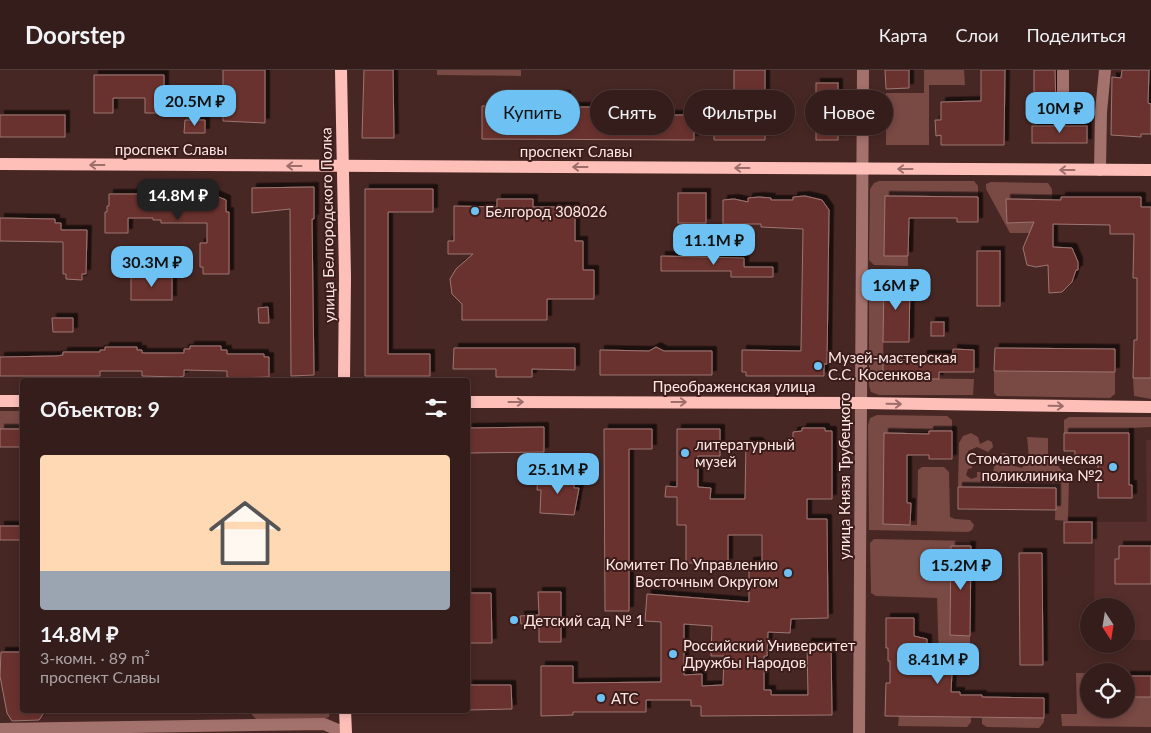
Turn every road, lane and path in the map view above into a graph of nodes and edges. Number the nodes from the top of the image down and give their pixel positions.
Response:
1 (341, 70) edge
2 (863, 70) edge
3 (1063, 70) edge
4 (1105, 70) edge
5 (1063, 93) dead end
6 (0, 164) edge
7 (343, 166) junction
8 (862, 169) junction
9 (1100, 170) junction
10 (1151, 170) edge
11 (344, 378) edge
12 (0, 402) edge
13 (20, 402) edge
14 (470, 402) edge
15 (861, 403) junction
16 (1151, 407) edge
17 (346, 713) edge
18 (0, 729) edge
19 (345, 733) edge
20 (859, 733) edge

1 - 7 main road, улица Белгородского Полка
2 - 8 street, улица Князя Трубецкого
3 - 5 street
4 - 9 street
7 -> 6 main road, проспект Славы
8 -> 7 main road, проспект Славы
7 - 11 main road, улица Белгородского Полка
9 -> 8 main road, проспект Славы
8 - 15 street, улица Князя Трубецкого
9 - 10 main road, проспект Славы
12 - 13 main road
14 -> 15 main road, Преображенская улица
15 -> 16 main road, Преображенская улица
15 - 20 street, улица Князя Трубецкого
17 - 19 main road
18 - 19 street

